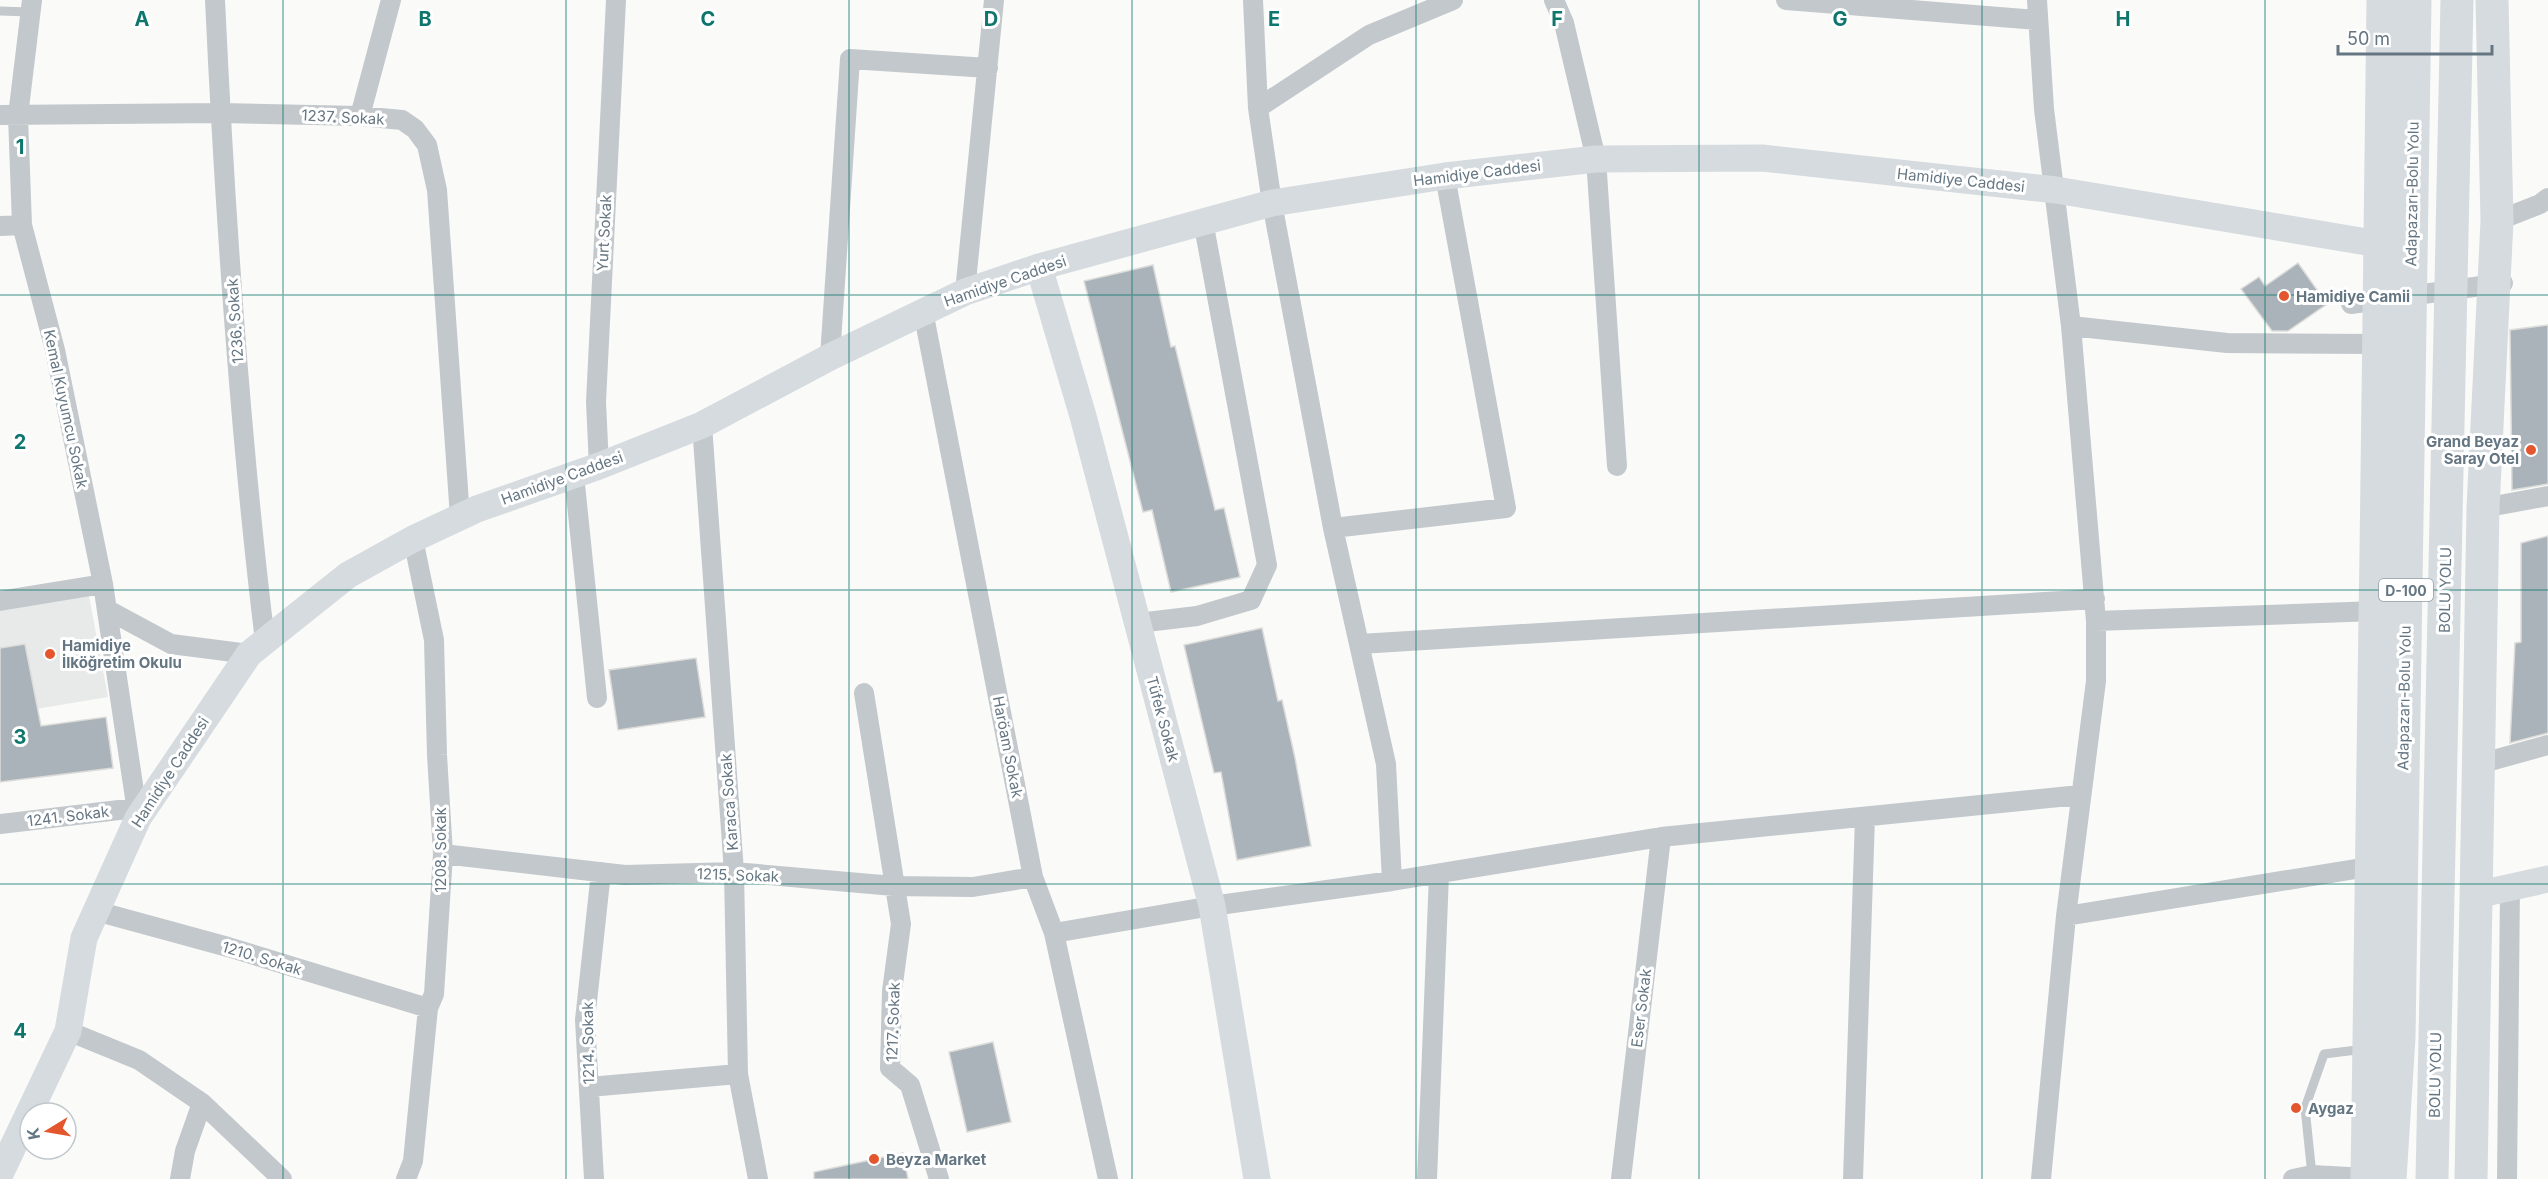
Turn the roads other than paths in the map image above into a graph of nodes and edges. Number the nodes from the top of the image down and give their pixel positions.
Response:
1 (215, 0) edge
2 (391, 0) edge
3 (616, 0) edge
4 (994, 0) edge
5 (1253, 0) edge
6 (1453, 0) edge
7 (1554, 0) edge
8 (1786, 0) edge
9 (2037, 0) edge
10 (2383, 0) edge
11 (2457, 0) edge
12 (2492, 0) edge
13 (2414, 4) edge
14 (31, 6) edge
15 (0, 11) edge
16 (2038, 20) junction
17 (988, 68) junction
18 (1258, 108) junction
19 (220, 113) junction
20 (9, 116) edge
21 (360, 116) junction
22 (1596, 159) junction
23 (1445, 176) junction
24 (2056, 190) junction
25 (2548, 198) edge
26 (1272, 202) junction
27 (1203, 221) junction
28 (2497, 221) junction
29 (22, 225) junction
30 (0, 226) edge
31 (2379, 244) junction
32 (1040, 267) junction
33 (2503, 283) dead end
34 (965, 292) junction
35 (2351, 304) dead end
36 (923, 311) junction
37 (2071, 326) junction
38 (2378, 344) junction
39 (830, 357) junction
40 (702, 425) junction
41 (1617, 466) dead end
42 (586, 471) junction
43 (2548, 496) edge
44 (2483, 508) junction
45 (460, 517) junction
46 (1333, 528) junction
47 (413, 539) junction
48 (103, 584) junction
49 (2095, 599) junction
50 (0, 600) edge
51 (108, 610) junction
52 (2377, 610) junction
53 (2096, 621) junction
54 (1138, 623) junction
55 (1360, 644) junction
56 (257, 647) junction
57 (864, 693) dead end
58 (597, 698) dead end
59 (2548, 745) edge
60 (2480, 764) junction
61 (2080, 795) junction
62 (137, 813) junction
63 (1865, 816) junction
64 (0, 824) edge
65 (1661, 837) junction
66 (443, 854) junction
67 (2374, 866) junction
68 (601, 872) junction
69 (734, 872) junction
70 (1439, 874) junction
71 (1033, 877) junction
72 (2548, 879) edge
73 (1392, 881) junction
74 (894, 886) junction
75 (2510, 887) junction
76 (2476, 895) junction
77 (1212, 906) junction
78 (96, 911) junction
79 (2066, 916) junction
80 (1054, 933) junction
81 (428, 1008) junction
82 (68, 1031) junction
83 (2370, 1048) junction
84 (738, 1074) junction
85 (589, 1087) junction
86 (202, 1103) junction
87 (0, 1174) edge
88 (2302, 1177) edge
89 (180, 1179) edge
90 (282, 1179) edge
91 (406, 1179) edge
92 (594, 1179) edge
93 (758, 1179) edge
94 (939, 1179) edge
95 (1108, 1179) edge
96 (1257, 1179) edge
97 (1427, 1179) edge
98 (1621, 1179) edge
99 (1853, 1179) edge
100 (2041, 1179) edge
101 (2367, 1179) edge
102 (2390, 1179) edge
103 (2432, 1179) edge
104 (2471, 1179) edge
105 (2507, 1179) edge

1 - 19 street, 1236. Sokak
2 - 21 street
3 - 42 street, Yurt Sokak
4 - 17 street
5 - 18 street
6 - 18 street
7 - 22 street
8 - 16 street
9 - 16 street
10 - 31 highway
11 - 103 highway, BOLU YOLU
12 - 28 highway
13 - 102 highway, Adapazarı-Bolu Yolu / D-100
14 - 15 lane
14 - 20 street, Kemal Kuyumcu Sokak
16 - 24 street
17 - 34 street
17 - 39 street
18 - 26 street
19 - 20 street, 1237. Sokak
19 - 21 street, 1237. Sokak
19 - 56 street, 1236. Sokak
20 - 29 street, Kemal Kuyumcu Sokak
21 - 45 street, 1237. Sokak
22 - 23 street, Hamidiye Caddesi
22 - 24 street, Hamidiye Caddesi
22 - 41 street
23 - 26 street, Hamidiye Caddesi
23 - 46 street
24 - 31 street, Hamidiye Caddesi
24 - 37 street
25 - 28 street
26 - 27 street, Hamidiye Caddesi
26 - 46 street
27 - 32 street, Hamidiye Caddesi
27 - 54 street
28 - 44 highway
29 - 30 street
29 - 48 street, Kemal Kuyumcu Sokak
31 - 38 highway
32 - 34 street, Hamidiye Caddesi
32 - 54 street, Tüfek Sokak
33 - 35 street
34 - 36 street, Hamidiye Caddesi
36 - 39 street, Hamidiye Caddesi
36 - 71 street, Haröam Sokak
37 - 38 street
37 - 49 street
38 - 52 highway
39 - 40 street, Hamidiye Caddesi
40 - 42 street, Hamidiye Caddesi
40 - 69 street, Karaca Sokak
42 - 45 street, Hamidiye Caddesi
42 - 58 street, Yurt Sokak
43 - 44 street
44 - 60 highway
45 - 47 street, Hamidiye Caddesi
46 - 55 street
47 - 56 street, Hamidiye Caddesi
47 - 66 street, 1208. Sokak
48 - 50 street
48 - 51 street, Kemal Kuyumcu Sokak
49 - 53 street
49 - 55 street
51 - 56 street
51 - 62 street, Kemal Kuyumcu Sokak
52 - 53 street
52 - 67 highway
53 - 61 street
54 - 77 street, Tüfek Sokak
55 - 73 street
56 - 62 street, Hamidiye Caddesi
57 - 74 street
59 - 60 street
60 - 76 highway
61 - 63 street
61 - 79 street
62 - 64 street, 1241. Sokak
62 - 78 street, Hamidiye Caddesi
63 - 65 street
63 - 99 street
65 - 70 street
65 - 98 street, Eser Sokak
66 - 68 street, 1215. Sokak
66 - 81 street, 1208. Sokak
67 - 79 street
67 - 83 highway
68 - 69 street, 1215. Sokak
68 - 85 street, 1214. Sokak
69 - 74 street, 1215. Sokak
69 - 84 street, Karaca Sokak
70 - 73 street
70 - 97 street
71 - 74 street, 1215. Sokak
71 - 80 street, Haröam Sokak
72 - 75 street
73 - 77 street
74 - 94 street, 1217. Sokak
75 - 76 street
75 - 105 street
76 - 104 highway
77 - 80 street
77 - 96 street, Tüfek Sokak
78 - 81 street, 1210. Sokak
78 - 82 street, Hamidiye Caddesi
79 - 100 street
80 - 95 street, Haröam Sokak
81 - 91 street, 1208. Sokak
82 - 86 street
82 - 87 street, Hamidiye Caddesi
83 - 88 lane
83 - 101 highway
84 - 85 street
84 - 93 street, Karaca Sokak
85 - 92 street, 1214. Sokak
86 - 89 street
86 - 90 street
88 - 101 street

